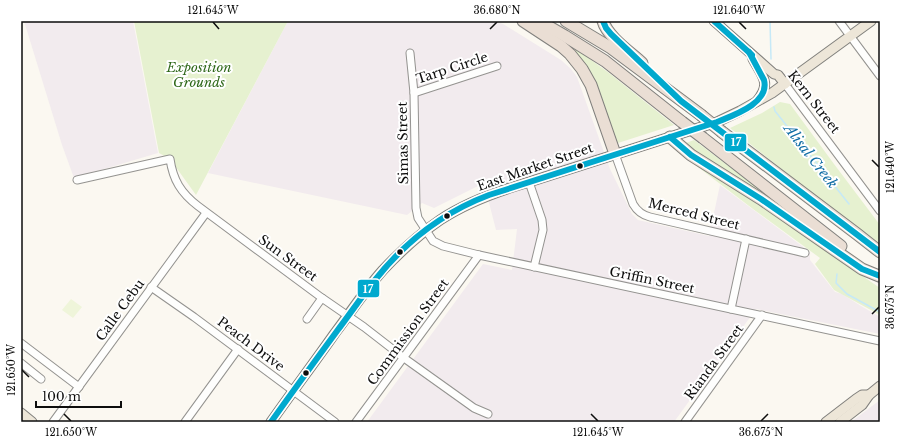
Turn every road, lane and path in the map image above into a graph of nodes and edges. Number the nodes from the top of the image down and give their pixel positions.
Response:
1 (523, 21) edge
2 (539, 21) edge
3 (566, 21) edge
4 (603, 21) edge
5 (714, 21) edge
6 (839, 21) edge
7 (871, 21) edge
8 (850, 36) junction
9 (749, 52) junction
10 (410, 54) dead end
11 (497, 66) dead end
12 (880, 76) edge
13 (785, 84) junction
14 (414, 93) junction
15 (681, 101) junction
16 (753, 104) junction
17 (670, 137) junction
18 (615, 154) junction
19 (78, 180) dead end
20 (529, 182) junction
21 (877, 201) edge
22 (880, 211) edge
23 (206, 213) junction
24 (426, 231) junction
25 (746, 239) junction
26 (880, 252) edge
27 (805, 253) dead end
28 (479, 256) junction
29 (534, 267) junction
30 (880, 276) edge
31 (151, 287) junction
32 (322, 298) junction
33 (731, 309) junction
34 (762, 315) junction
35 (348, 316) junction
36 (306, 319) dead end
37 (880, 341) edge
38 (21, 343) edge
39 (238, 349) junction
40 (404, 358) junction
41 (21, 363) edge
42 (42, 379) dead end
43 (880, 386) edge
44 (79, 387) junction
45 (293, 391) junction
46 (869, 395) junction
47 (21, 414) edge
48 (488, 414) dead end
49 (32, 422) edge
50 (53, 422) edge
51 (185, 422) edge
52 (271, 422) edge
53 (335, 422) edge
54 (356, 422) edge
55 (685, 422) edge
56 (826, 422) edge
57 (840, 422) edge

1 - 18 highway
2 - 30 highway, bridge
3 - 15 highway
4 - 15 highway
5 - 9 main road, Kern Street
6 - 8 street
7 - 8 main road, East Market Street
8 - 12 street
8 - 13 main road, East Market Street
9 - 13 main road, Kern Street
9 - 16 main road
10 - 14 street, Simas Street
11 - 14 street, Tarp Circle
13 - 16 main road, East Market Street
13 - 21 street, Kern Street
14 - 24 street, Simas Street
15 - 26 highway, bridge
16 - 17 main road, East Market Street
17 - 18 main road, East Market Street
17 - 30 highway
18 - 20 main road, East Market Street
18 - 25 street, Merced Street
19 - 23 street, Sun Street
20 - 24 main road, East Market Street
20 - 29 street
21 - 22 street, Kern Street
23 - 31 street, Calle Cebu
23 - 32 street, Sun Street
24 - 28 street, Griffin Street
24 - 35 main road, East Market Street
25 - 27 street, Merced Street
25 - 33 street
28 - 29 street, Griffin Street
28 - 40 street, Commission Street
29 - 33 street, Griffin Street
31 - 39 street, Peach Drive
31 - 44 street, Calle Cebu
32 - 35 street, Sun Street
32 - 36 street
33 - 34 street, Griffin Street
34 - 37 street, Griffin Street
34 - 55 street, Rianda Street
35 - 40 street, Sun Street
35 - 45 main road, East Market Street
38 - 44 street
39 - 45 street, Peach Drive
39 - 51 street
40 - 48 street, Sun Street
40 - 54 street, Commission Street
41 - 42 street
43 - 46 main road
44 - 50 street, Calle Cebu
45 - 52 main road, East Market Street
45 - 53 street, Peach Drive
46 - 56 main road
46 - 57 main road
47 - 49 main road

